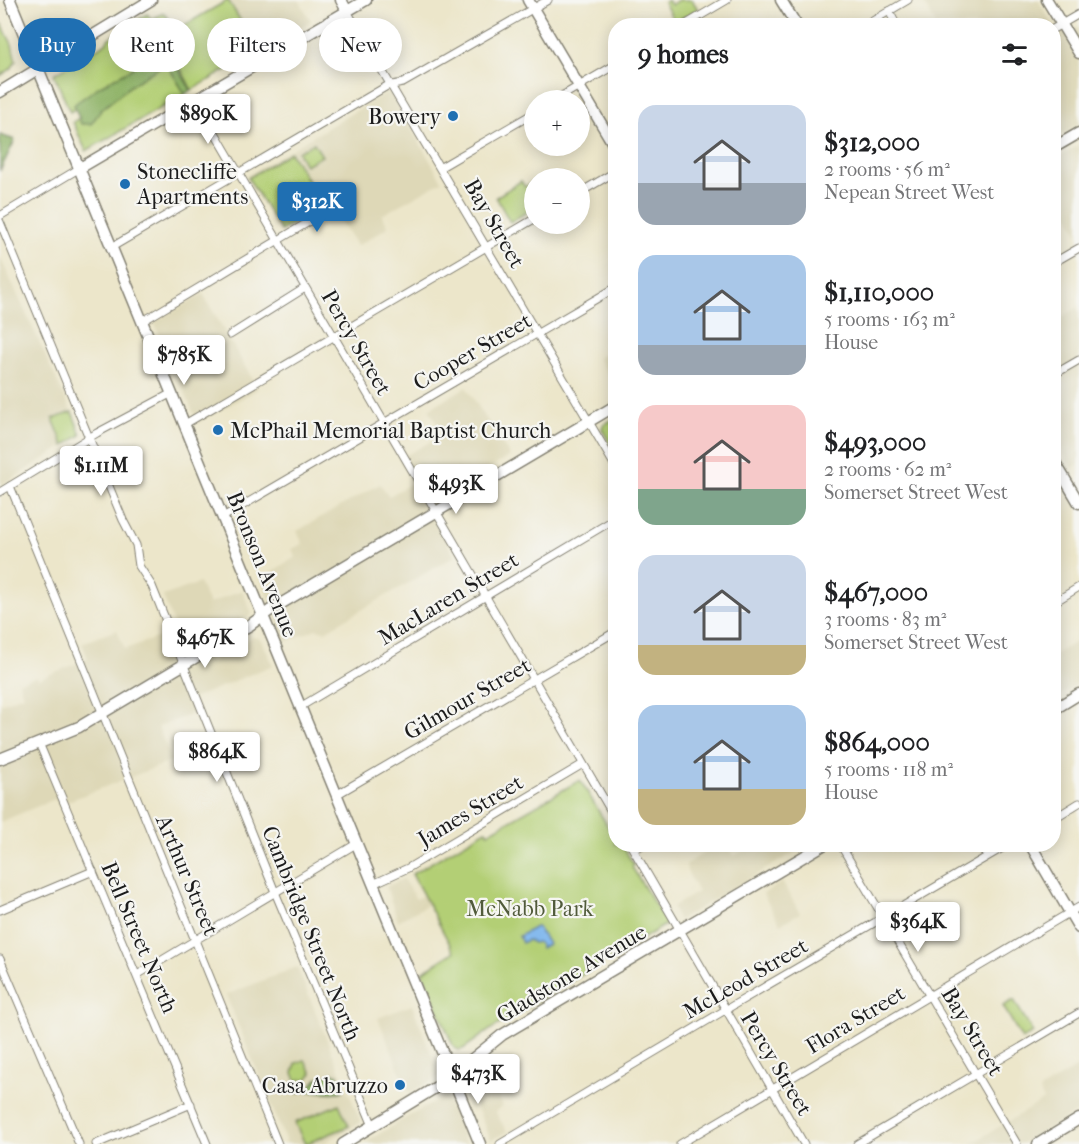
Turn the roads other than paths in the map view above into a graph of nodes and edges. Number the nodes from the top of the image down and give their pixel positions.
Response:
1 (9, 0) edge
2 (151, 0) edge
3 (341, 0) edge
4 (366, 0) edge
5 (548, 0) edge
6 (727, 0) edge
7 (781, 0) edge
8 (908, 0) edge
9 (1047, 0) edge
10 (530, 4) edge
11 (347, 11) junction
12 (889, 11) junction
13 (1079, 14) edge
14 (697, 18) edge
15 (792, 18) edge
16 (877, 18) edge
17 (893, 18) edge
18 (1054, 18) edge
19 (18, 22) edge
20 (1061, 25) edge
21 (1061, 32) edge
22 (96, 34) edge
23 (1079, 53) edge
24 (608, 69) edge
25 (35, 72) edge
26 (39, 72) edge
27 (392, 85) junction
28 (579, 86) junction
29 (572, 90) edge
30 (0, 92) edge
31 (196, 100) junction
32 (524, 119) edge
33 (1079, 133) edge
34 (608, 135) edge
35 (1061, 143) edge
36 (441, 167) junction
37 (80, 168) junction
38 (238, 173) junction
39 (608, 176) edge
40 (590, 187) edge
41 (342, 202) dead end
42 (0, 216) edge
43 (0, 222) edge
44 (524, 225) edge
45 (278, 242) junction
46 (112, 247) junction
47 (487, 247) junction
48 (1079, 248) edge
49 (1061, 258) edge
50 (305, 288) junction
51 (608, 292) edge
52 (143, 321) junction
53 (537, 333) junction
54 (230, 335) dead end
55 (333, 337) junction
56 (1079, 360) edge
57 (1061, 370) edge
58 (172, 393) junction
59 (608, 410) edge
60 (588, 422) junction
61 (185, 424) junction
62 (384, 424) junction
63 (89, 438) junction
64 (608, 455) edge
65 (1061, 473) edge
66 (10, 486) junction
67 (0, 492) edge
68 (1079, 503) edge
69 (435, 511) junction
70 (223, 517) junction
71 (608, 523) edge
72 (1079, 587) edge
73 (485, 597) junction
74 (1061, 598) edge
75 (263, 615) junction
76 (608, 636) edge
77 (183, 665) junction
78 (533, 680) junction
79 (1079, 694) edge
80 (1061, 705) edge
81 (300, 707) junction
82 (102, 713) junction
83 (39, 743) junction
84 (0, 759) edge
85 (583, 764) junction
86 (336, 795) junction
87 (1079, 803) edge
88 (608, 806) edge
89 (1061, 814) edge
90 (356, 844) junction
91 (635, 852) edge
92 (812, 852) edge
93 (845, 852) edge
94 (996, 852) edge
95 (1034, 852) edge
96 (93, 871) junction
97 (373, 884) junction
98 (275, 892) junction
99 (0, 910) edge
100 (1074, 910) edge
101 (883, 919) junction
102 (1079, 928) edge
103 (679, 931) junction
104 (196, 941) junction
105 (0, 959) edge
106 (137, 975) junction
107 (929, 996) junction
108 (725, 1010) junction
109 (1079, 1013) edge
110 (975, 1074) junction
111 (451, 1076) junction
112 (772, 1090) junction
113 (191, 1104) junction
114 (1079, 1119) edge
115 (373, 1126) junction
116 (79, 1144) edge
117 (96, 1144) edge
118 (207, 1144) edge
119 (278, 1144) edge
120 (343, 1144) edge
121 (480, 1144) edge
122 (500, 1144) edge
123 (680, 1144) edge
124 (804, 1144) edge
125 (857, 1144) edge
126 (1017, 1144) edge
127 (1038, 1144) edge

1 - 19 main road, Bronson Avenue
2 - 22 main road
3 - 11 main road, Bay Street
4 - 11 main road
5 - 10 street
6 - 14 street
7 - 15 main road
8 - 12 street
9 - 18 main road
10 - 27 street
10 - 28 main road
11 - 27 street, Bay Street
11 - 31 main road
12 - 16 street
12 - 17 street
13 - 20 street
21 - 23 main road
24 - 28 street
25 - 30 main road
26 - 37 main road, Bronson Avenue
27 - 36 street, Bay Street
27 - 38 street
28 - 29 street
28 - 34 main road
31 - 37 main road
31 - 38 street, Percy Street
32 - 36 street
33 - 35 main road
36 - 47 street, Bay Street
37 - 42 street
37 - 46 main road, Bronson Avenue
38 - 45 street, Percy Street
38 - 46 street
39 - 40 street
41 - 45 street
43 - 63 street, Cambridge Street North
44 - 47 street
45 - 50 street, Percy Street
45 - 52 street
46 - 52 main road, Bronson Avenue
47 - 53 street, Bay Street
47 - 55 street
48 - 49 street
50 - 54 street
50 - 55 street, Percy Street
51 - 53 street, Cooper Street
52 - 58 main road, Bronson Avenue
53 - 60 street, Bay Street
53 - 62 street, Cooper Street
55 - 61 street
55 - 62 street, Percy Street
56 - 57 street
58 - 61 main road, Bronson Avenue
58 - 63 street
59 - 60 main road
60 - 64 street, Bay Street
60 - 69 main road
61 - 70 main road, Bronson Avenue
62 - 69 street, Percy Street
62 - 70 street, Cooper Street
63 - 66 street
63 - 77 street, Cambridge Street North
65 - 68 main road
66 - 67 street
66 - 82 street, Arthur Street
69 - 73 street, Percy Street
69 - 75 main road
70 - 75 main road, Bronson Avenue
71 - 73 street, MacLaren Street
72 - 74 street
73 - 78 street, Percy Street
73 - 81 street, MacLaren Street
75 - 77 main road
75 - 81 main road, Bronson Avenue
76 - 78 street, Gilmour Street
77 - 82 main road
77 - 98 street, Cambridge Street North
78 - 85 street, Percy Street
78 - 86 street, Gilmour Street
79 - 80 main road
81 - 86 main road, Bronson Avenue
82 - 83 main road
82 - 104 street, Arthur Street
83 - 84 main road
83 - 96 street, Bell Street North
85 - 88 street, Percy Street
85 - 97 street, James Street
86 - 90 main road, Bronson Avenue
87 - 89 street
90 - 97 main road, Bronson Avenue
90 - 98 street
91 - 103 street, Percy Street
92 - 103 main road, Gladstone Avenue
93 - 101 street, Bay Street
94 - 101 street, McLeod Street
95 - 100 main road
96 - 99 street
96 - 106 street, Bell Street North
97 - 111 main road, Bronson Avenue
98 - 104 street
98 - 115 street, Cambridge Street North
100 - 102 main road
100 - 107 street, Flora Street
101 - 107 street, Bay Street
101 - 108 street, McLeod Street
103 - 108 street, Percy Street
103 - 111 main road, Gladstone Avenue
104 - 106 street
104 - 119 street, Arthur Street
105 - 116 street
106 - 113 street, Bell Street North
107 - 110 street, Bay Street
107 - 112 street, Flora Street
108 - 112 street, Percy Street
108 - 122 street, McLeod Street
109 - 110 street
110 - 125 street
110 - 126 street, Bay Street
111 - 115 main road, Gladstone Avenue
111 - 121 main road, Bronson Avenue
112 - 123 street, Flora Street
112 - 124 street, Percy Street
113 - 117 street
113 - 118 street, Bell Street North
114 - 127 main road
115 - 120 main road, Gladstone Avenue

